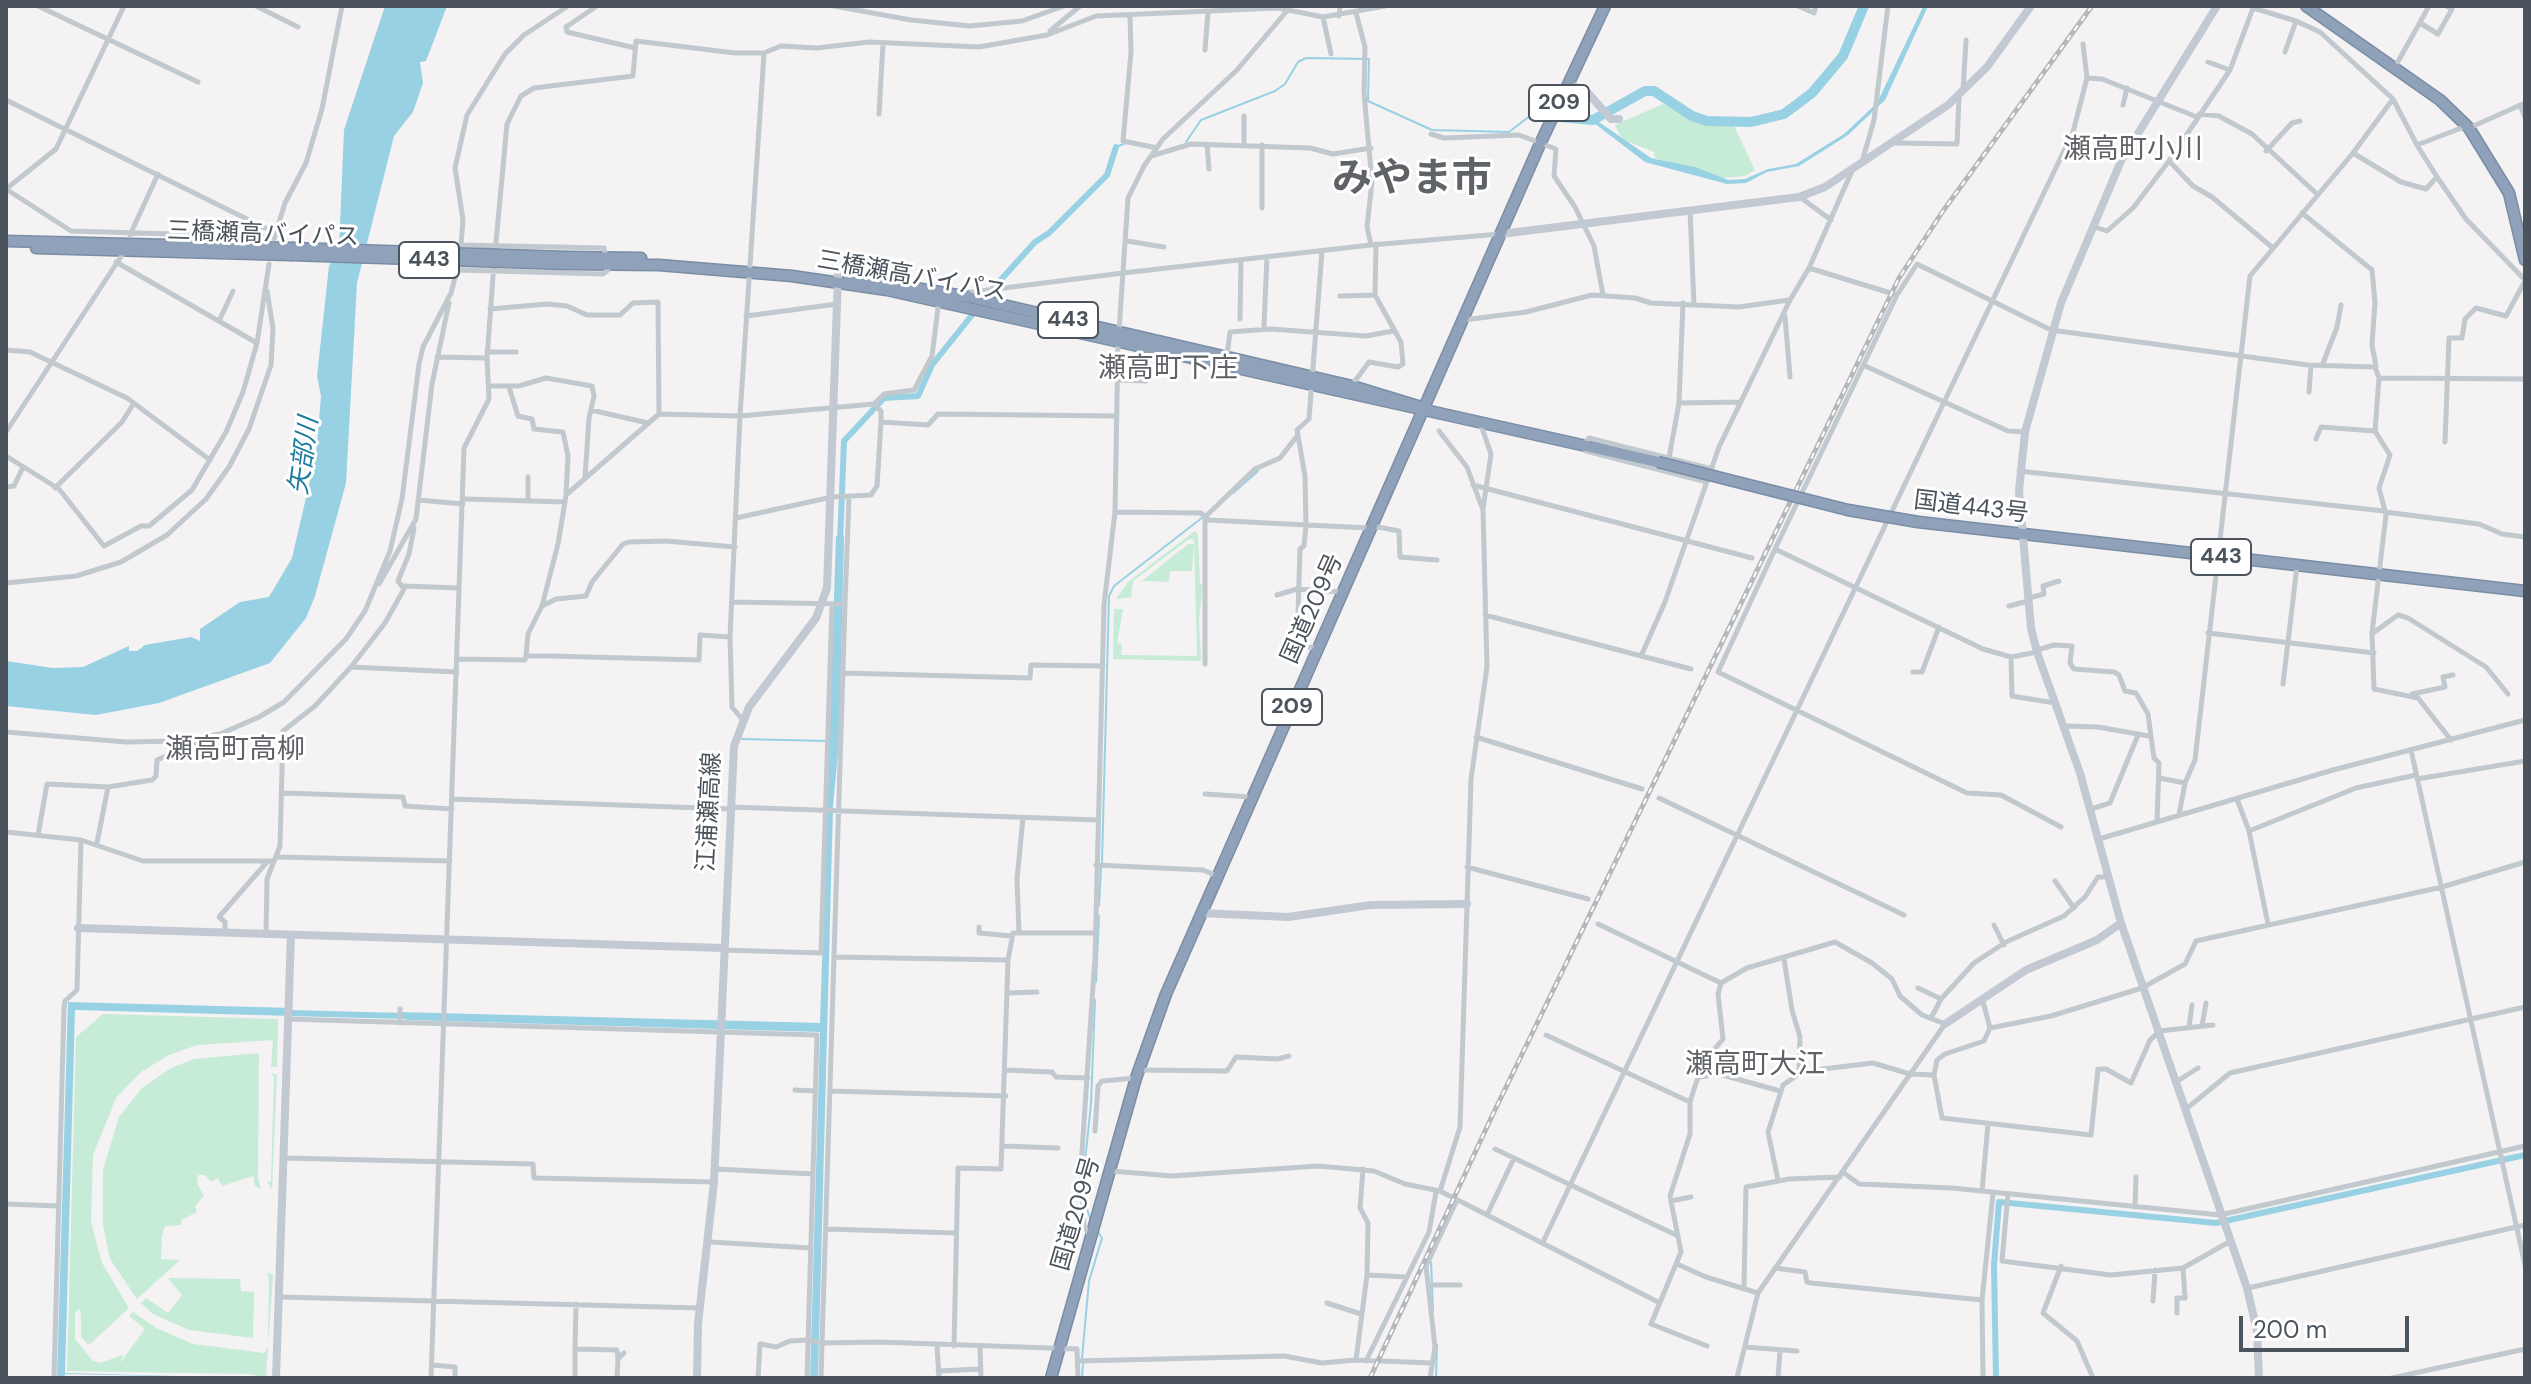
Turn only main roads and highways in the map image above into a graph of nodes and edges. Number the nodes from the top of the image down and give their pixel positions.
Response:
1 (1605, 6) edge
2 (2306, 6) edge
3 (2523, 233) edge
4 (6, 243) edge
5 (2524, 252) edge
6 (941, 295) junction
7 (1119, 336) junction
8 (1312, 382) junction
9 (1423, 408) junction
10 (2525, 591) edge
11 (1051, 1378) edge

1 - 9 highway, 国道209号 / 209
2 - 3 highway
3 - 5 highway
4 - 6 highway, 三橋瀬高バイパス / 443, bridge
6 - 7 highway, 三橋瀬高バイパス / 443
6 - 7 highway, 三橋瀬高バイパス / 443
7 - 8 highway, 三橋瀬高バイパス / 443
7 - 8 highway, 三橋瀬高バイパス / 443
8 - 9 highway, 三橋瀬高バイパス / 443
8 - 9 highway, 三橋瀬高バイパス / 443
9 - 10 highway, 国道443号 / 443, bridge
9 - 11 highway, 国道209号 / 209

